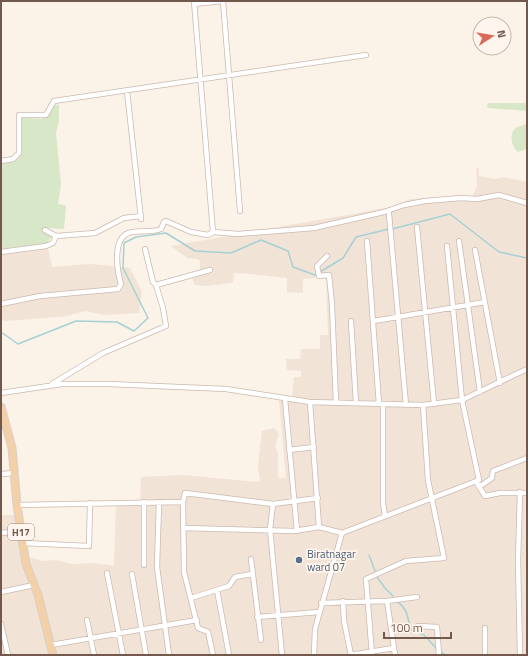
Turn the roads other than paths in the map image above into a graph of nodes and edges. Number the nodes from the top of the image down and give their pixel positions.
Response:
1 (194, 2) edge
2 (366, 55) dead end
3 (229, 76) junction
4 (201, 80) junction
5 (127, 92) junction
6 (1, 161) edge
7 (527, 203) edge
8 (240, 211) dead end
9 (389, 214) dead end
10 (416, 227) dead end
11 (45, 230) dead end
12 (213, 232) junction
13 (56, 236) junction
14 (367, 241) dead end
15 (459, 241) dead end
16 (447, 246) dead end
17 (145, 249) dead end
18 (475, 250) dead end
19 (1, 252) edge
20 (327, 256) dead end
21 (210, 270) dead end
22 (156, 285) junction
23 (485, 302) junction
24 (1, 304) edge
25 (468, 306) junction
26 (452, 308) junction
27 (425, 312) junction
28 (398, 317) junction
29 (351, 321) dead end
30 (374, 321) junction
31 (527, 368) edge
32 (500, 383) junction
33 (51, 385) junction
34 (480, 392) junction
35 (1, 393) edge
36 (285, 399) junction
37 (462, 400) junction
38 (310, 402) junction
39 (336, 403) junction
40 (356, 403) junction
41 (381, 404) junction
42 (406, 404) junction
43 (434, 404) junction
44 (423, 405) junction
45 (1, 407) edge
46 (314, 447) junction
47 (289, 450) junction
48 (527, 458) edge
49 (15, 473) junction
50 (1, 474) edge
51 (477, 483) junction
52 (520, 492) junction
53 (527, 493) edge
54 (432, 497) junction
55 (318, 498) junction
56 (144, 502) junction
57 (159, 502) junction
58 (183, 502) junction
59 (90, 503) junction
60 (293, 503) junction
61 (273, 504) junction
62 (17, 505) junction
63 (385, 516) junction
64 (319, 527) junction
65 (183, 528) junction
66 (270, 529) junction
67 (21, 531) junction
68 (297, 531) junction
69 (1, 533) edge
70 (342, 533) junction
71 (23, 543) junction
72 (251, 559) dead end
73 (144, 565) dead end
74 (107, 573) dead end
75 (132, 574) dead end
76 (252, 574) junction
77 (34, 585) junction
78 (217, 590) junction
79 (1, 592) edge
80 (417, 596) dead end
81 (191, 598) junction
82 (343, 601) junction
83 (387, 601) junction
84 (367, 602) junction
85 (321, 603) junction
86 (319, 612) junction
87 (277, 616) junction
88 (257, 617) junction
89 (87, 620) dead end
90 (197, 620) junction
91 (1, 624) edge
92 (165, 625) junction
93 (418, 626) dead end
94 (485, 628) dead end
95 (142, 629) junction
96 (118, 633) junction
97 (90, 638) junction
98 (261, 640) dead end
99 (51, 645) junction
100 (394, 648) junction
101 (372, 653) edge
102 (8, 655) edge
103 (53, 655) edge
104 (94, 655) edge
105 (123, 655) edge
106 (146, 655) edge
107 (169, 655) edge
108 (213, 655) edge
109 (229, 655) edge
110 (282, 655) edge
111 (314, 655) edge
112 (351, 655) edge
113 (395, 655) edge
114 (439, 655) edge
115 (485, 655) edge
116 (520, 655) edge

1 - 3 street
1 - 4 street
2 - 3 street
3 - 4 street
3 - 8 street
4 - 5 street
4 - 12 street
5 - 6 street
5 - 13 street
7 - 12 street
9 - 28 street
10 - 27 street
11 - 13 street
12 - 24 street
13 - 19 street
14 - 30 street
15 - 25 street
16 - 26 street
17 - 22 street
18 - 23 street
20 - 39 street
21 - 22 street
22 - 33 street
23 - 25 street
23 - 32 street
25 - 26 street
25 - 34 street
26 - 27 street
26 - 37 street
27 - 28 street
27 - 43 street
28 - 30 street
28 - 42 street
29 - 40 street
30 - 41 street
31 - 32 street
32 - 34 street
33 - 35 street
33 - 36 street
34 - 37 street
36 - 38 street
36 - 47 street
37 - 43 street
37 - 51 street
38 - 39 street
38 - 46 street
39 - 40 street
40 - 41 street
41 - 42 street
41 - 63 street
42 - 44 street
43 - 44 street
44 - 54 street
45 - 49 main road, H17
46 - 47 street
46 - 55 street
47 - 60 street
48 - 51 street
49 - 50 street
49 - 62 main road, H17
51 - 52 street
51 - 54 street
52 - 53 street
52 - 116 street
54 - 63 street
54 - 84 street
55 - 60 street
55 - 64 street
56 - 57 street
56 - 59 street
56 - 73 street
57 - 58 street
57 - 92 street
58 - 61 street
58 - 65 street
59 - 62 street
59 - 71 street
60 - 61 street
60 - 68 street
61 - 66 street
62 - 67 main road, H17
63 - 70 street
64 - 68 street
64 - 70 street
65 - 66 street
65 - 81 street
66 - 68 street
66 - 87 street
67 - 69 street
67 - 71 main road, H17
70 - 85 street
71 - 77 main road, H17
72 - 76 street
74 - 96 street
75 - 95 street
76 - 78 street
76 - 88 street
77 - 79 street
77 - 99 main road, H17
78 - 81 street
78 - 109 street
80 - 83 street
81 - 90 street
82 - 84 street
82 - 85 street
82 - 112 street
83 - 84 street
83 - 100 street
84 - 101 street
85 - 86 street
86 - 87 street
86 - 111 street
87 - 88 street
87 - 110 street
88 - 98 street
89 - 97 street
90 - 92 street
90 - 108 street
91 - 102 street
92 - 95 street
92 - 107 street
93 - 114 street
94 - 115 street
95 - 96 street
95 - 106 street
96 - 97 street
96 - 105 street
97 - 99 street
97 - 104 street
99 - 103 main road, H17
100 - 101 street
100 - 113 street
101 - 112 street

